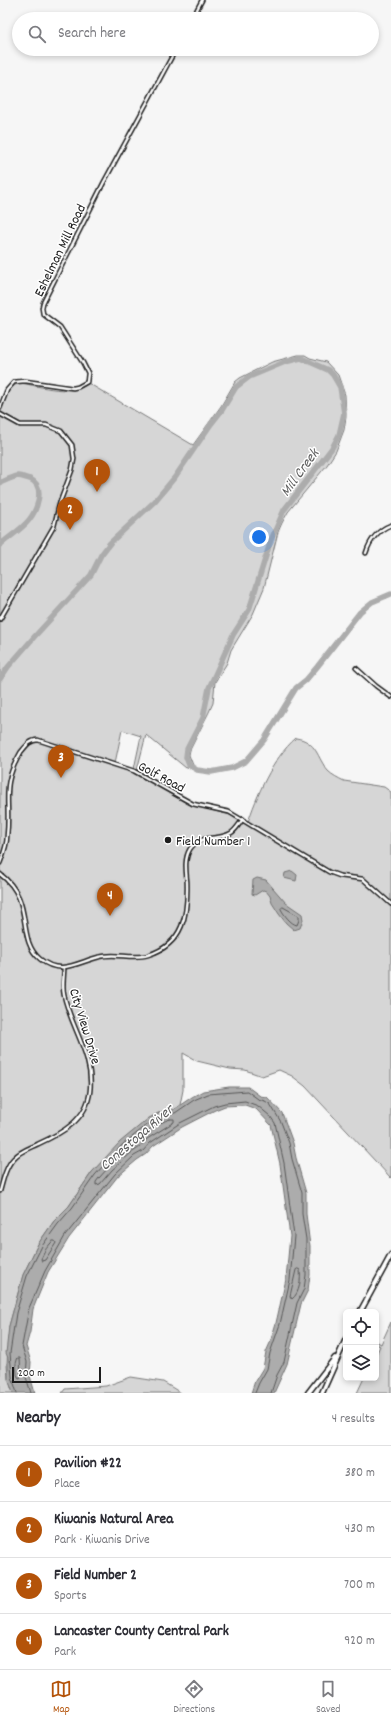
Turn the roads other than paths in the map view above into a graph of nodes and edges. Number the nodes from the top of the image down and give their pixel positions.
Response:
1 (202, 0) edge
2 (196, 12) edge
3 (172, 56) edge
4 (0, 408) edge
5 (0, 414) edge
6 (391, 526) edge
7 (366, 553) dead end
8 (0, 619) edge
9 (356, 668) dead end
10 (391, 697) edge
11 (6, 777) dead end
12 (3, 796) dead end
13 (243, 819) junction
14 (0, 863) edge
15 (0, 874) edge
16 (391, 904) edge
17 (64, 968) junction
18 (0, 1191) edge
19 (391, 1254) edge
20 (362, 1309) edge
21 (343, 1345) edge
22 (339, 1353) junction
23 (308, 1393) edge
24 (322, 1393) edge

1 - 2 street
3 - 4 street, Eshelman Mill Road
5 - 8 street
6 - 7 street
9 - 10 street
11 - 13 street, Golf Road
12 - 14 street
13 - 16 street, Golf Road
13 - 17 street
15 - 17 street
17 - 18 street, City View Drive
19 - 20 highway
21 - 22 highway
22 - 23 highway
22 - 24 highway

